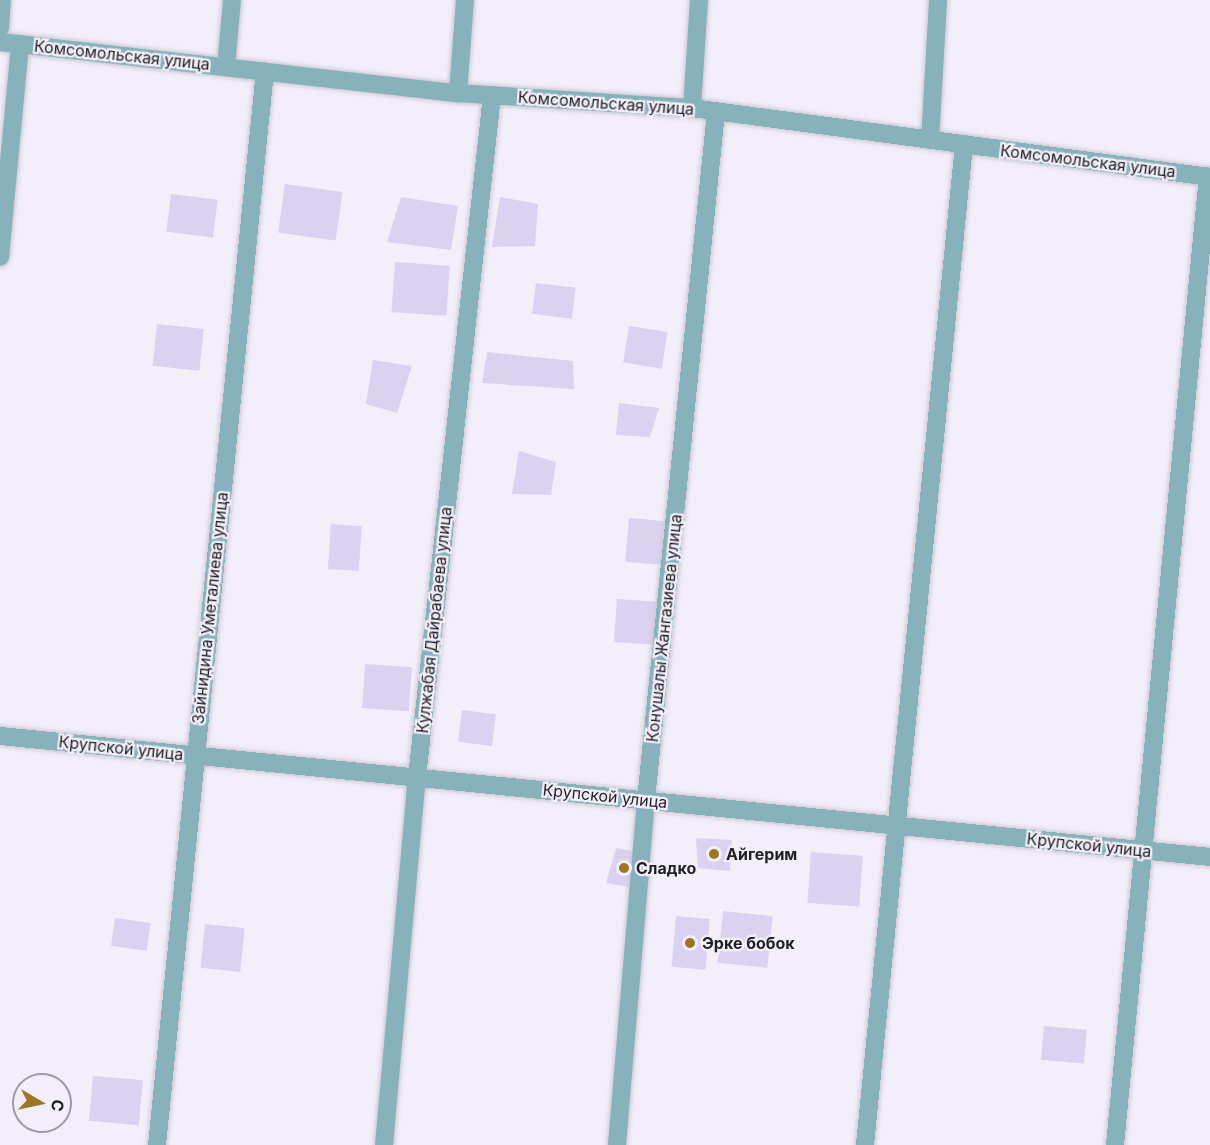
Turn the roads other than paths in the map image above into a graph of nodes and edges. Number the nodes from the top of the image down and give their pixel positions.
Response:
1 (2, 0) edge
2 (231, 0) edge
3 (465, 0) edge
4 (699, 0) edge
5 (938, 0) edge
6 (0, 28) edge
7 (0, 42) edge
8 (20, 44) junction
9 (226, 67) junction
10 (265, 71) junction
11 (458, 93) junction
12 (492, 95) junction
13 (692, 108) junction
14 (716, 112) junction
15 (930, 140) junction
16 (964, 144) junction
17 (1209, 177) edge
18 (0, 257) edge
19 (0, 736) edge
20 (195, 755) junction
21 (417, 777) junction
22 (646, 800) junction
23 (897, 825) junction
24 (1144, 850) junction
25 (1210, 857) edge
26 (157, 1145) edge
27 (384, 1145) edge
28 (616, 1145) edge
29 (865, 1145) edge
30 (1115, 1145) edge

1 - 6 street
2 - 9 street
3 - 11 street
4 - 13 street
5 - 15 street
7 - 8 street, Комсомольская улица
8 - 9 street, Комсомольская улица
8 - 18 street
9 - 10 street, Комсомольская улица
10 - 11 street, Комсомольская улица
10 - 20 street, Зайнидина Уметалиева улица
11 - 12 street, Комсомольская улица
12 - 13 street, Комсомольская улица
12 - 21 street, Кулжабая Дайрабаева улица
13 - 14 street, Комсомольская улица
14 - 15 street, Комсомольская улица
14 - 22 street, Конушалы Жангазиева улица
15 - 16 street, Комсомольская улица
16 - 17 street, Комсомольская улица
16 - 23 street
17 - 24 street
19 - 20 street, Крупской улица
20 - 21 street, Крупской улица
20 - 26 street, Зайнидина Уметалиева улица
21 - 22 street, Крупской улица
21 - 27 street, Кулжабая Дайрабаева улица
22 - 23 street, Крупской улица
22 - 28 street, Конушалы Жангазиева улица
23 - 24 street, Крупской улица
23 - 29 street
24 - 25 street, Крупской улица
24 - 30 street

